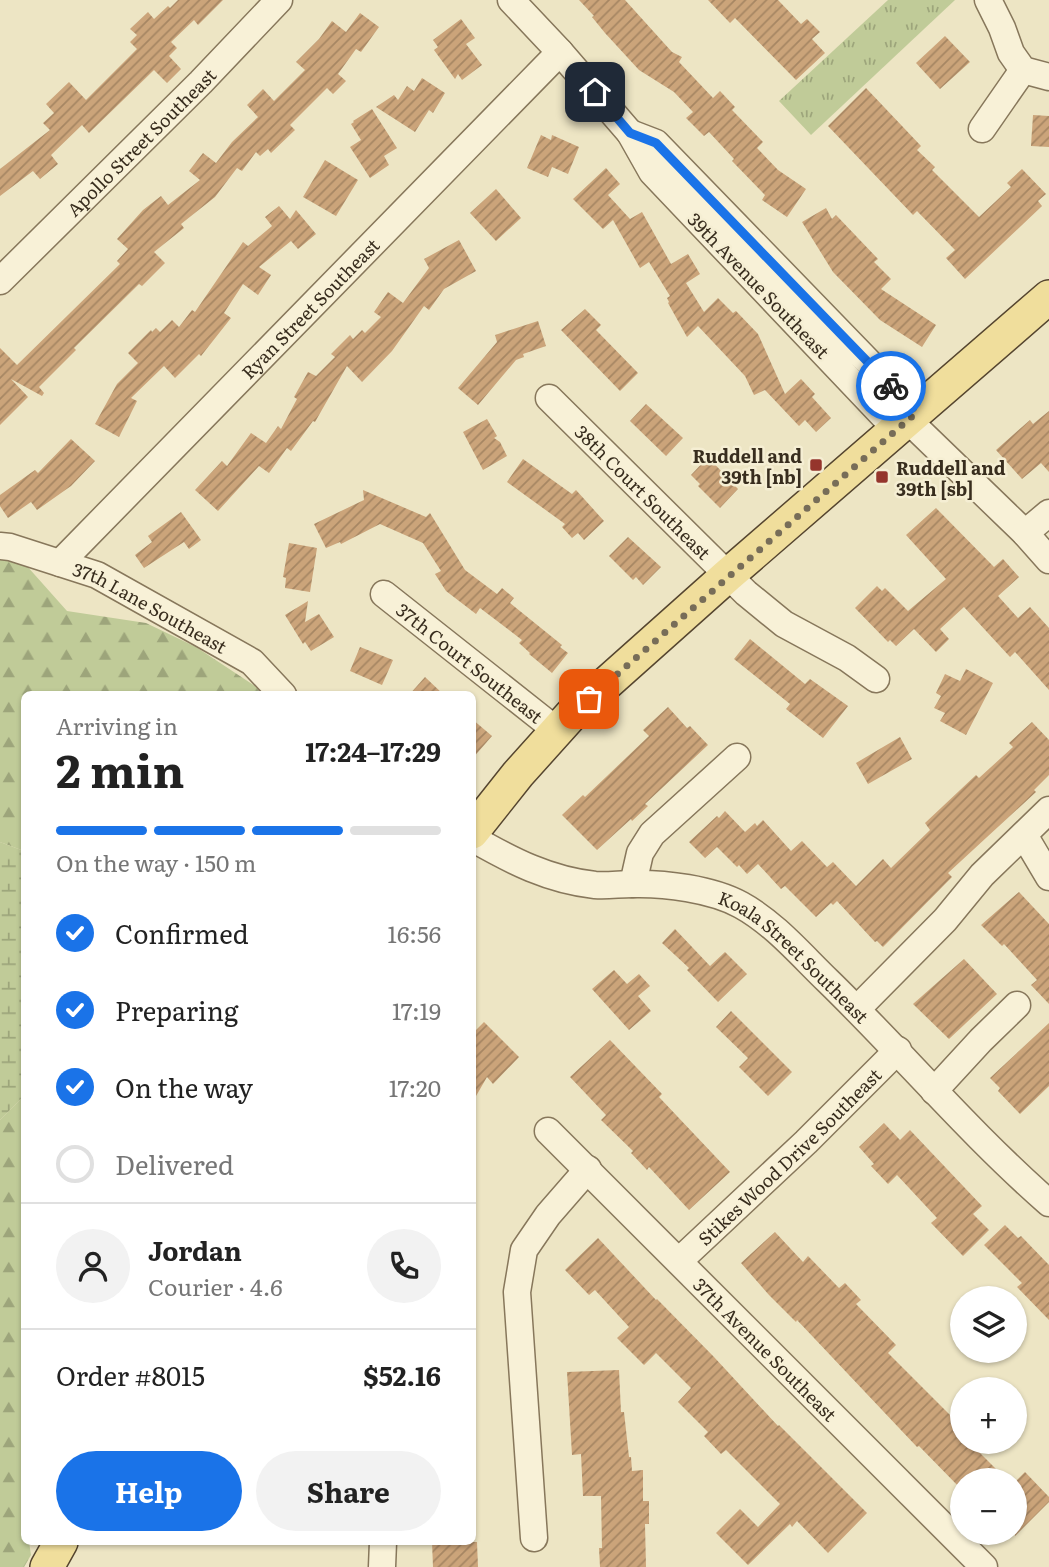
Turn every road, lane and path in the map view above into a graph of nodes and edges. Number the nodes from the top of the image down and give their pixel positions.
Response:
1 (279, 0) edge
2 (511, 0) edge
3 (988, 0) edge
4 (560, 52) junction
5 (1023, 70) junction
6 (1049, 77) edge
7 (982, 129) dead end
8 (0, 281) edge
9 (1049, 298) edge
10 (549, 398) dead end
11 (907, 421) junction
12 (1049, 513) edge
13 (1025, 533) junction
14 (0, 546) edge
15 (1049, 560) edge
16 (60, 563) junction
17 (729, 575) junction
18 (384, 594) dead end
19 (876, 678) dead end
20 (279, 691) edge
21 (556, 730) junction
22 (737, 757) dead end
23 (1049, 810) edge
24 (476, 827) edge
25 (1024, 835) junction
26 (476, 840) edge
27 (1049, 877) edge
28 (633, 884) junction
29 (1017, 1005) dead end
30 (857, 1009) junction
31 (898, 1050) junction
32 (934, 1091) junction
33 (548, 1131) dead end
34 (588, 1169) junction
35 (1049, 1203) edge
36 (680, 1261) junction
37 (534, 1538) dead end
38 (59, 1545) edge
39 (383, 1545) edge
40 (47, 1567) edge
41 (382, 1567) edge
42 (984, 1567) edge

1 - 8 street, Apollo Street Southeast
2 - 4 street, 39th Avenue Southeast
3 - 5 street
4 - 11 street, 39th Avenue Southeast
4 - 16 street, Ryan Street Southeast
5 - 6 street
5 - 7 street
9 - 11 main road
10 - 17 street, 38th Court Southeast
11 - 13 street, 39th Avenue Southeast
11 - 17 main road
12 - 13 street
13 - 15 street, 39th Avenue Southeast
14 - 16 street, 37th Lane Southeast
16 - 20 street, 37th Lane Southeast
17 - 19 street, 38th Court Southeast
17 - 21 main road
18 - 21 street, 37th Court Southeast
21 - 24 main road
22 - 28 street
23 - 25 street
25 - 27 street
25 - 30 street
26 - 28 street, Koala Street Southeast
28 - 30 street, Koala Street Southeast
29 - 32 street
30 - 31 street, Koala Street Southeast
31 - 32 street, Koala Street Southeast
31 - 36 street, Stikes Wood Drive Southeast
32 - 35 street, Koala Street Southeast
33 - 34 street, 37th Avenue Southeast
34 - 36 street, 37th Avenue Southeast
34 - 37 street
36 - 42 street, 37th Avenue Southeast
38 - 40 main road
39 - 41 street

